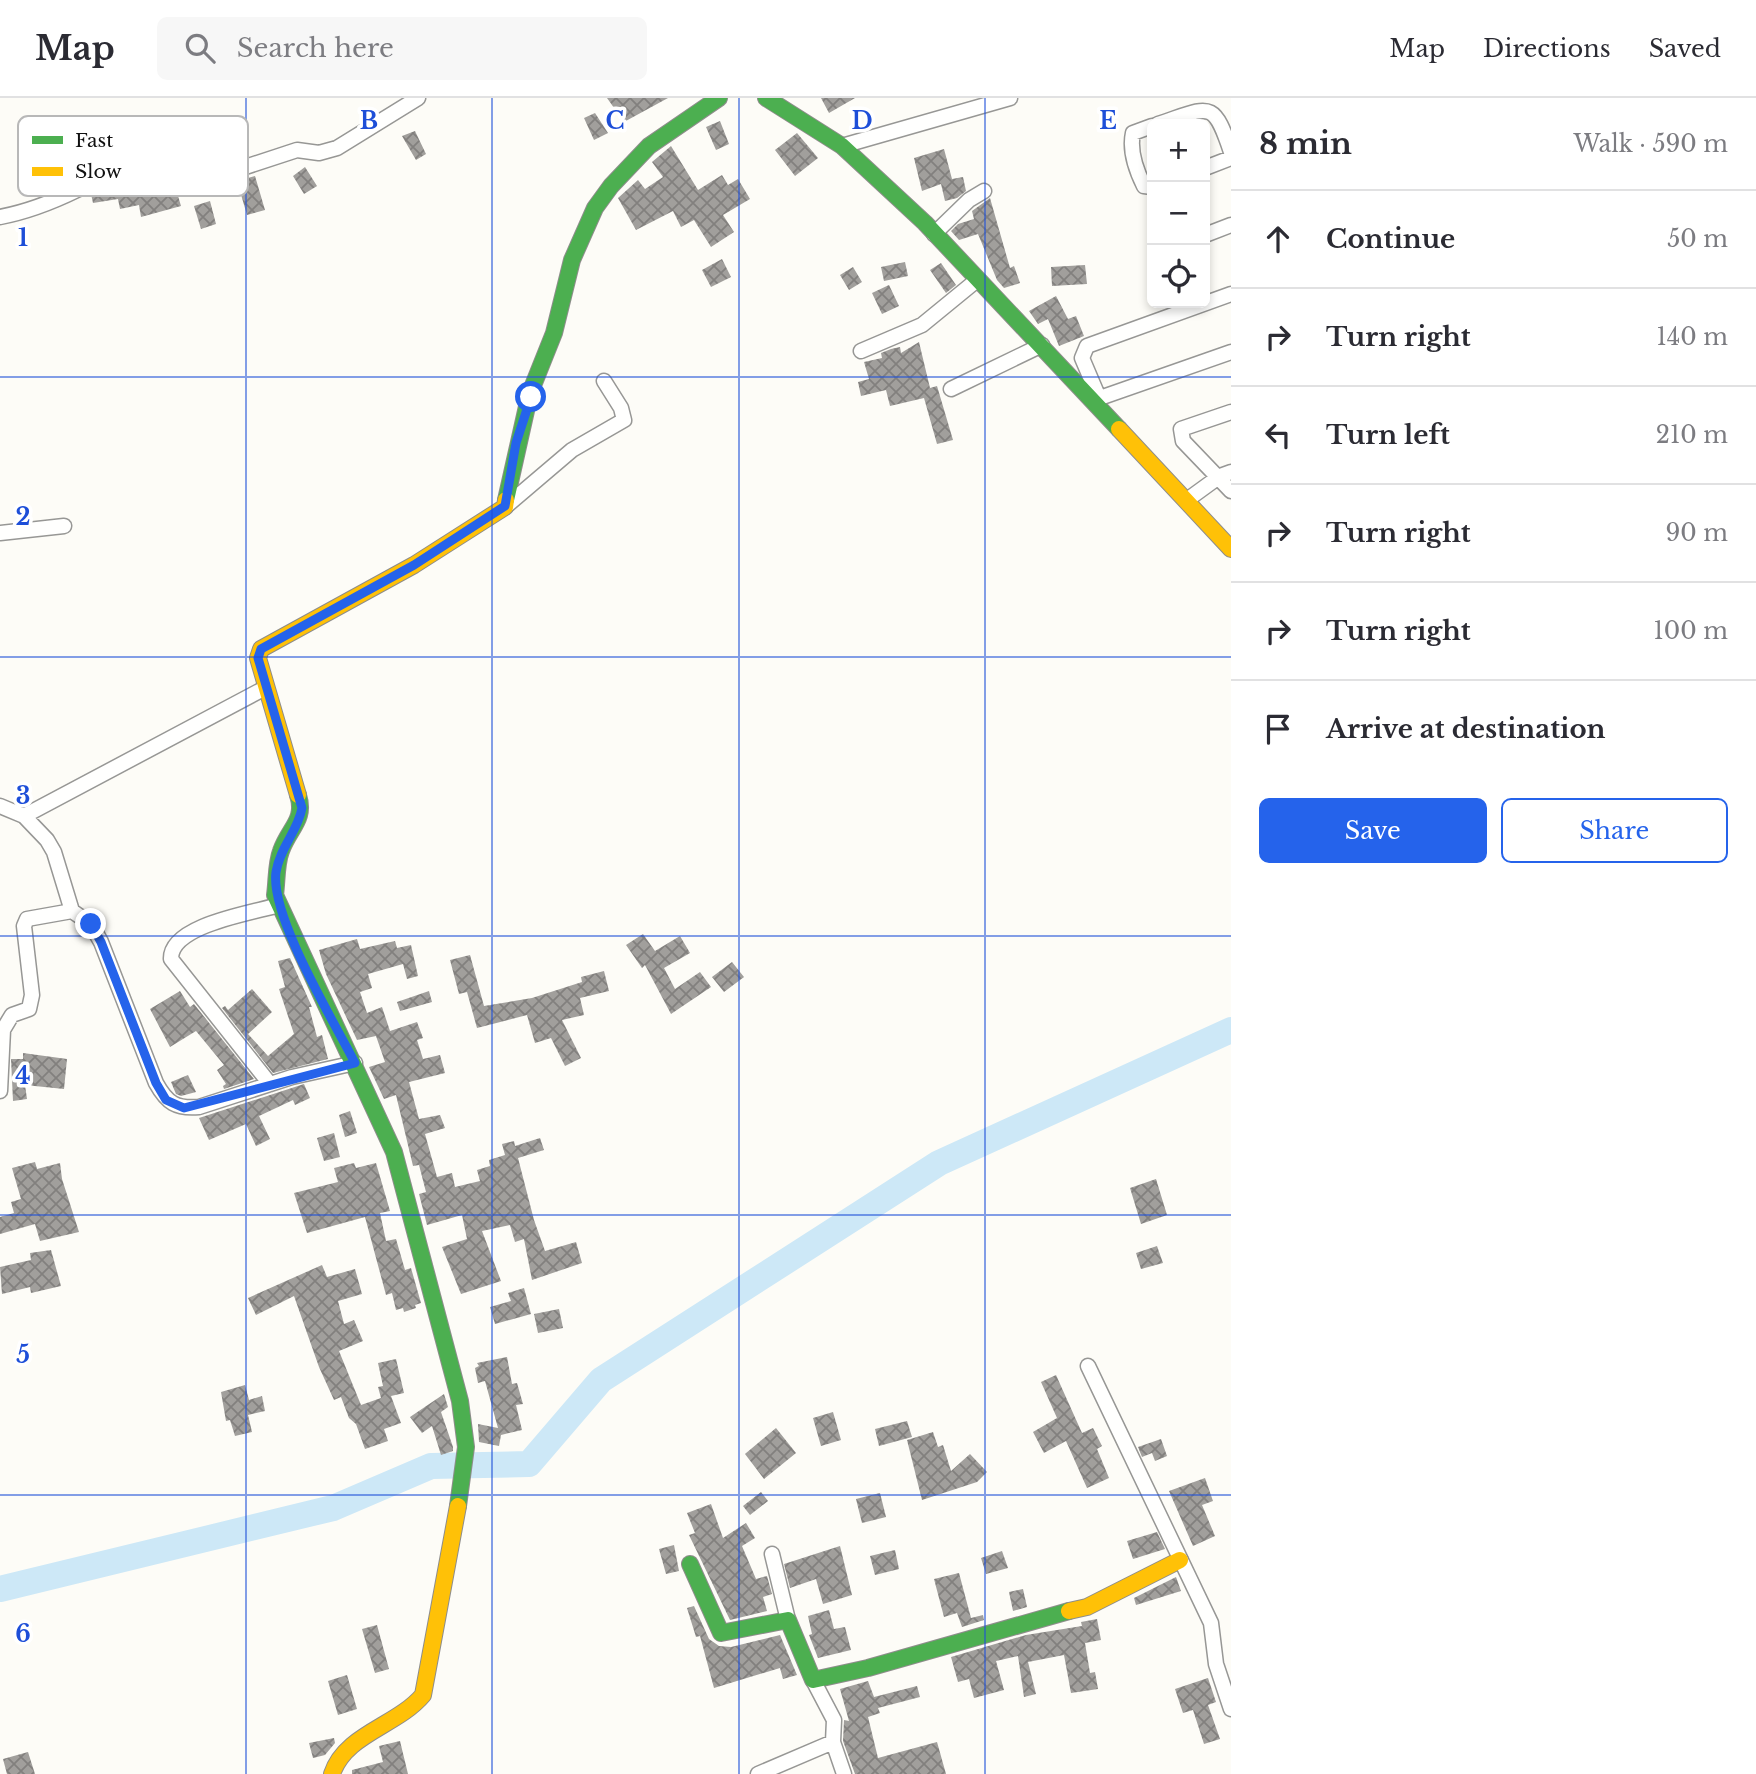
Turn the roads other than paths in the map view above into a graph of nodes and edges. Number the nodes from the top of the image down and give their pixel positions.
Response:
1 (416, 98) edge
2 (719, 98) edge
3 (766, 98) edge
4 (1010, 98) edge
5 (1172, 119) edge
6 (1147, 128) edge
7 (842, 146) junction
8 (1231, 152) edge
9 (1231, 158) edge
10 (248, 166) edge
11 (1210, 166) edge
12 (1147, 186) edge
13 (984, 191) dead end
14 (61, 196) edge
15 (0, 217) edge
16 (1231, 225) edge
17 (1210, 233) edge
18 (934, 234) junction
19 (977, 280) junction
20 (1231, 294) edge
21 (1042, 345) junction
22 (861, 351) dead end
23 (1231, 352) edge
24 (604, 381) dead end
25 (951, 388) dead end
26 (1096, 399) junction
27 (1231, 412) edge
28 (1225, 474) edge
29 (1231, 491) edge
30 (1187, 500) junction
31 (505, 506) junction
32 (64, 526) dead end
33 (0, 533) edge
34 (1231, 549) edge
35 (264, 688) junction
36 (0, 807) edge
37 (24, 816) junction
38 (279, 905) junction
39 (72, 911) junction
40 (355, 1063) junction
41 (270, 1084) junction
42 (0, 1091) edge
43 (1088, 1366) dead end
44 (772, 1554) dead end
45 (1180, 1560) junction
46 (690, 1564) dead end
47 (788, 1620) junction
48 (813, 1679) junction
49 (1231, 1709) edge
50 (833, 1742) junction
51 (332, 1774) edge
52 (758, 1774) edge
53 (844, 1774) edge

1 - 10 street
2 - 31 street
3 - 7 street
4 - 7 street
5 - 8 street
6 - 12 street
7 - 18 street
9 - 11 street
13 - 18 street
14 - 15 street
16 - 17 street
18 - 19 street
19 - 21 street
19 - 22 street
20 - 26 street
21 - 25 street
21 - 26 street
23 - 26 street
24 - 31 street
26 - 30 street
27 - 28 street
28 - 29 street
28 - 30 street
30 - 34 street
31 - 35 street
32 - 33 street
35 - 37 street
35 - 38 street
36 - 37 street
37 - 39 street
38 - 40 street
38 - 41 street
39 - 41 street
39 - 42 street
40 - 41 street
40 - 51 street
43 - 45 street
44 - 47 street
45 - 48 street
45 - 49 street
46 - 47 street
47 - 48 street
48 - 50 street
50 - 52 street
50 - 53 street

